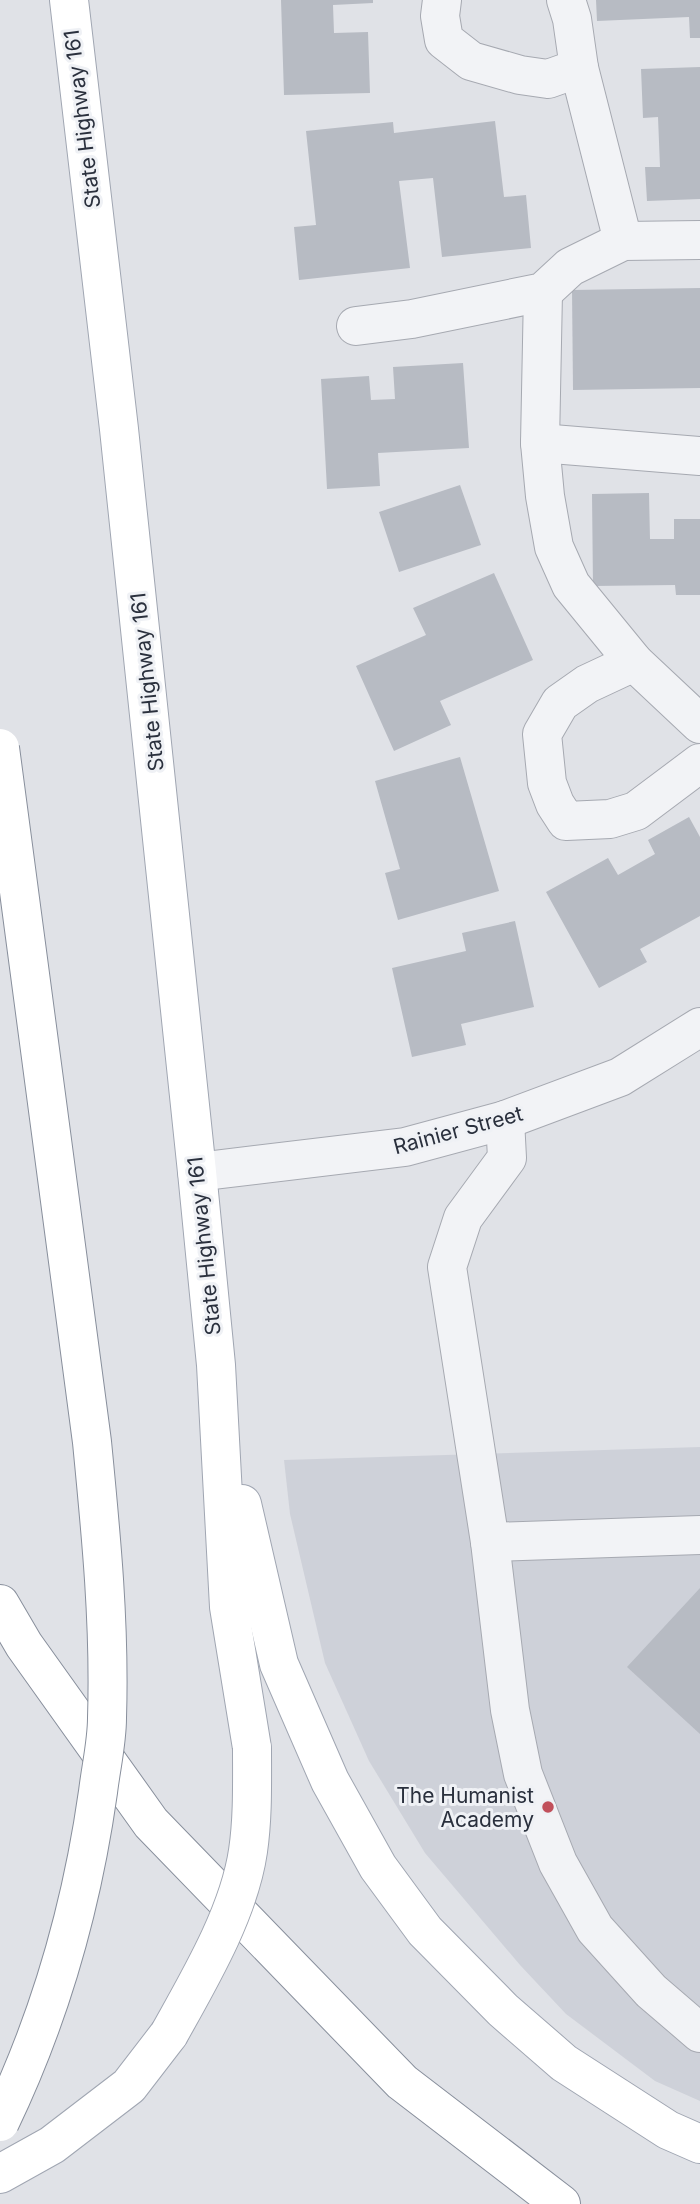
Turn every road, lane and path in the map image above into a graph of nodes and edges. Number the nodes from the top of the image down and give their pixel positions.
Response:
1 (69, 0) edge
2 (442, 0) edge
3 (566, 0) edge
4 (579, 68) junction
5 (700, 240) edge
6 (622, 241) junction
7 (543, 292) junction
8 (356, 327) dead end
9 (540, 443) junction
10 (700, 456) edge
11 (634, 662) junction
12 (700, 724) edge
13 (0, 748) edge
14 (700, 763) edge
15 (700, 1027) edge
16 (505, 1119) junction
17 (197, 1172) junction
18 (216, 1365) junction
19 (700, 1535) edge
20 (491, 1542) junction
21 (0, 1604) edge
22 (700, 2033) edge
23 (0, 2122) edge
24 (700, 2144) edge
25 (0, 2174) edge
26 (561, 2204) edge

1 - 17 main road, State Highway 161
2 - 4 street
3 - 4 street
4 - 6 street
5 - 6 street
6 - 7 street
7 - 8 street
7 - 9 street
9 - 10 street
9 - 11 street
11 - 12 street
11 - 14 street
13 - 23 main road, bridge
15 - 16 street, Rainier Street
16 - 17 street, Rainier Street
16 - 20 street
17 - 18 main road, State Highway 161
18 - 24 main road
18 - 25 main road, bridge
19 - 20 street
20 - 22 street
21 - 26 main road

